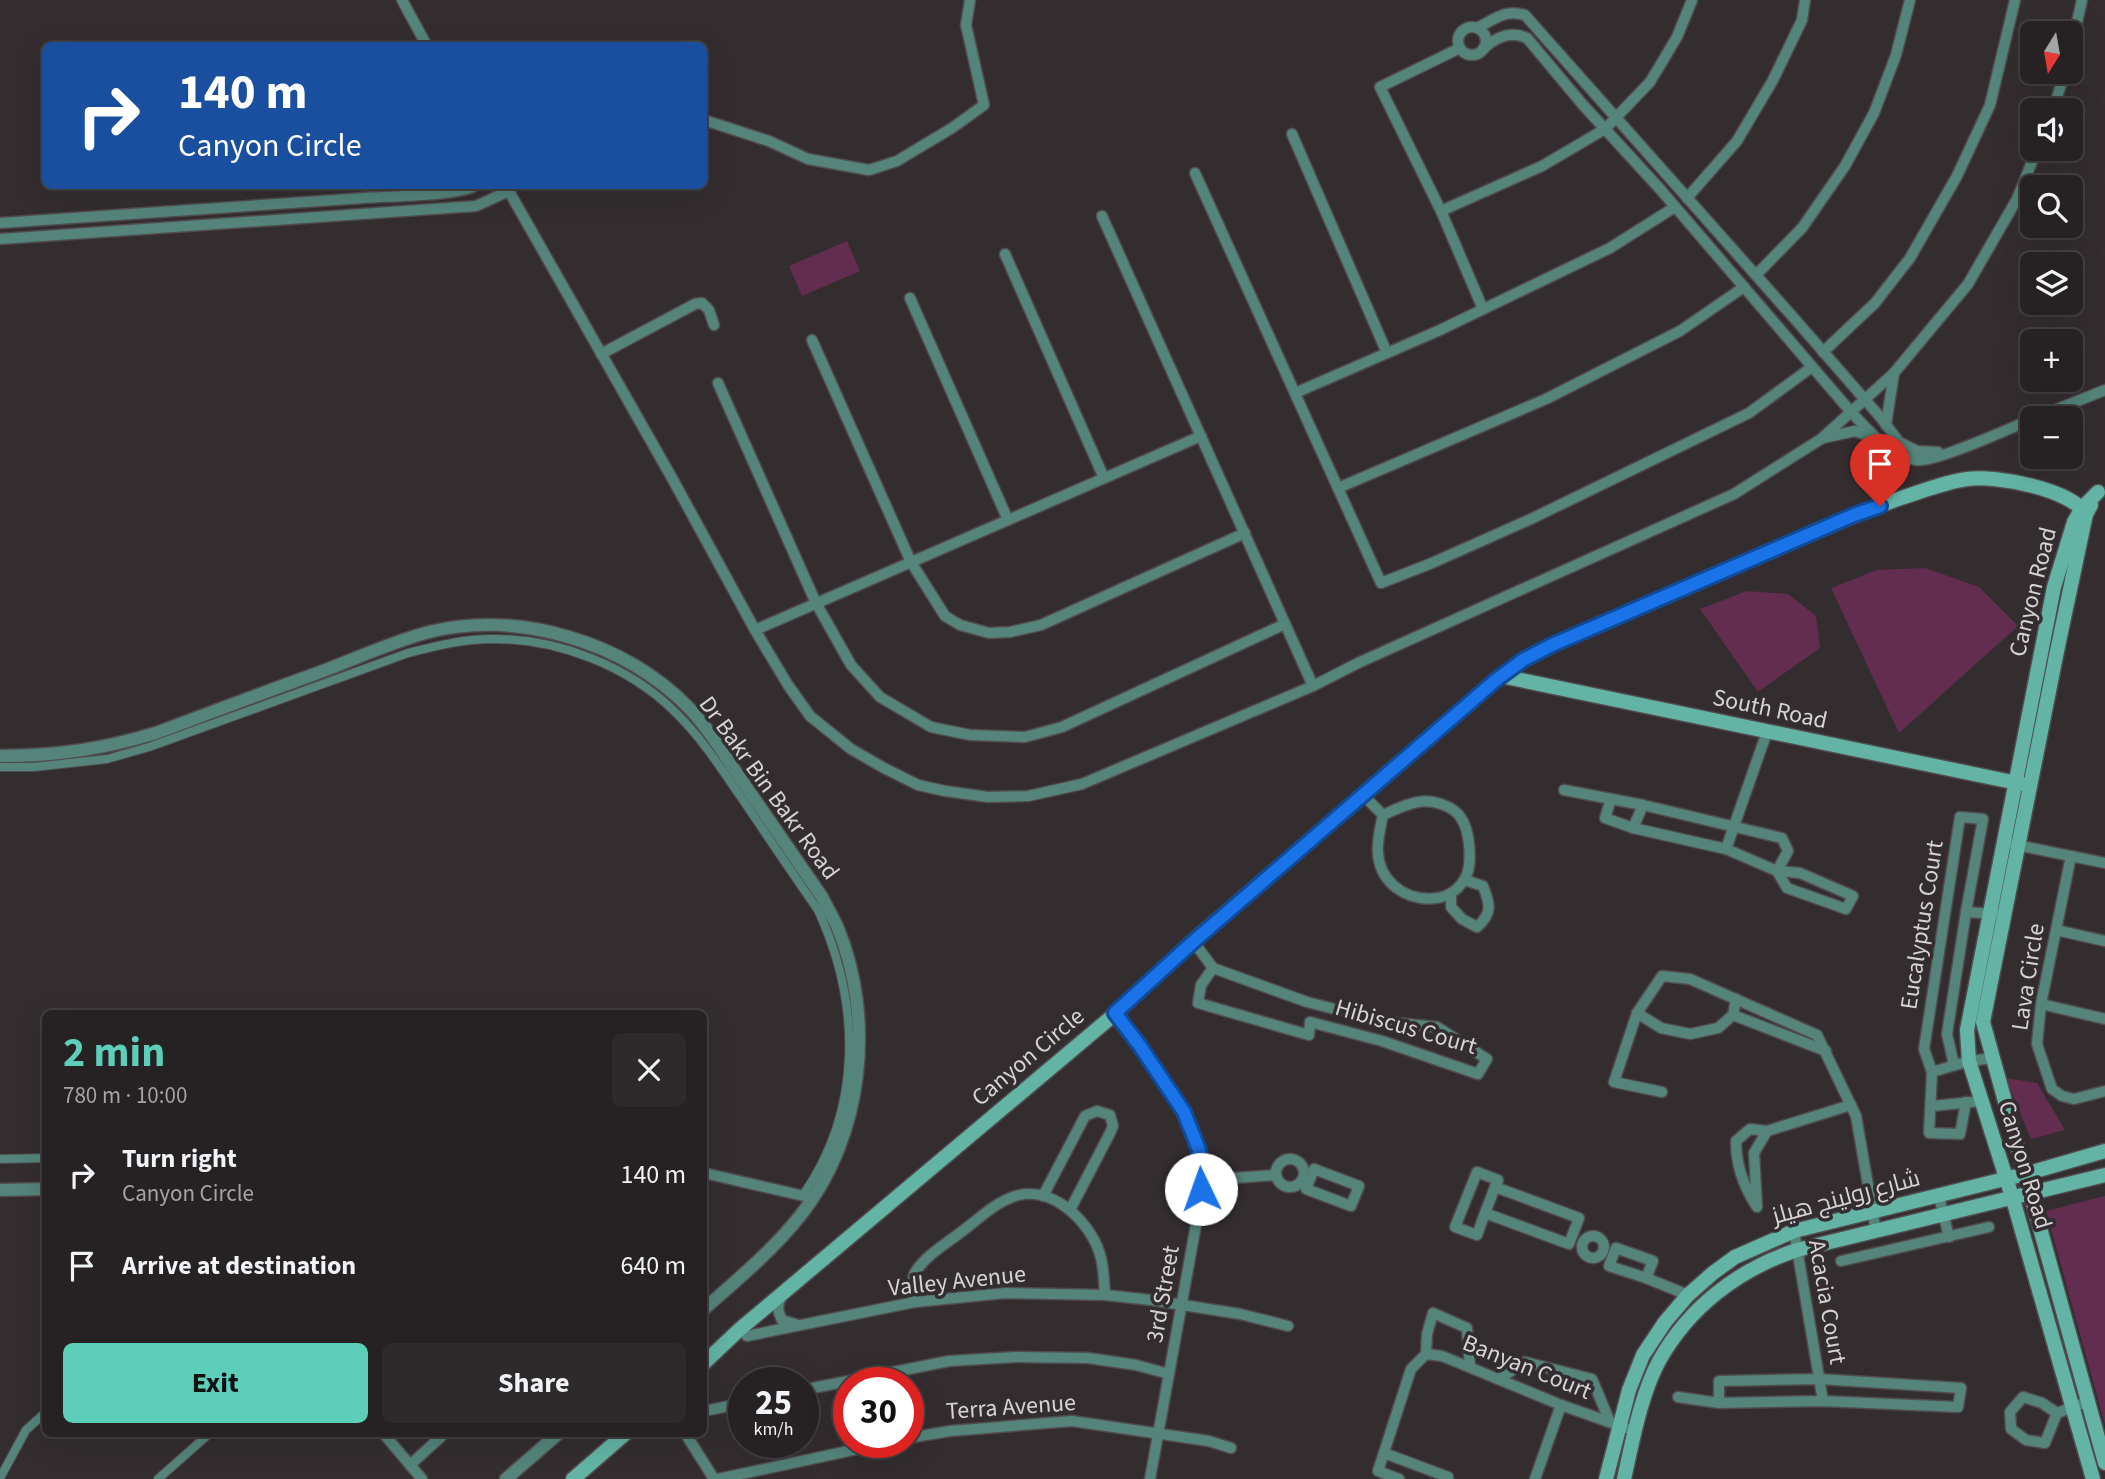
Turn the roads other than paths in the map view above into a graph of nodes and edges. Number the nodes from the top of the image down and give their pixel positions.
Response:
1 (402, 0) edge
2 (970, 0) edge
3 (1692, 0) edge
4 (1805, 0) edge
5 (1910, 0) edge
6 (2015, 0) edge
7 (2081, 0) edge
8 (2077, 21) edge
9 (1478, 28) junction
10 (425, 42) edge
11 (1460, 48) junction
12 (1483, 49) junction
13 (1615, 118) junction
14 (707, 121) edge
15 (1605, 129) junction
16 (1292, 134) dead end
17 (2032, 161) edge
18 (1195, 173) dead end
19 (468, 189) edge
20 (505, 189) edge
21 (508, 189) edge
22 (1687, 198) junction
23 (1675, 207) junction
24 (1441, 211) junction
25 (1102, 216) dead end
26 (0, 223) edge
27 (0, 239) edge
28 (1005, 254) dead end
29 (1756, 275) junction
30 (1744, 287) junction
31 (910, 299) dead end
32 (1483, 309) junction
33 (714, 325) dead end
34 (812, 340) dead end
35 (1823, 352) junction
36 (1387, 353) junction
37 (601, 354) junction
38 (1812, 366) junction
39 (1894, 373) junction
40 (718, 383) dead end
41 (2105, 390) edge
42 (1295, 393) junction
43 (1865, 401) junction
44 (2065, 406) edge
45 (1851, 412) junction
46 (2020, 424) edge
47 (1886, 425) junction
48 (1201, 436) junction
49 (1821, 439) junction
50 (1882, 444) junction
51 (1952, 452) junction
52 (1104, 478) junction
53 (1338, 488) junction
54 (2084, 511) joint
55 (1008, 520) junction
56 (1245, 533) junction
57 (911, 562) junction
58 (816, 604) junction
59 (1285, 625) junction
60 (755, 630) junction
61 (1501, 676) junction
62 (1313, 686) junction
63 (1767, 732) junction
64 (0, 756) edge
65 (0, 766) edge
66 (2023, 784) junction
67 (1564, 790) dead end
68 (1363, 795) junction
69 (1611, 799) junction
70 (1643, 805) junction
71 (1383, 815) junction
72 (1734, 826) junction
73 (1633, 828) junction
74 (2011, 844) junction
75 (1726, 849) junction
76 (2071, 856) junction
77 (2105, 863) edge
78 (1777, 872) junction
79 (1465, 880) junction
80 (1451, 893) junction
81 (1432, 900) junction
82 (1451, 907) junction
83 (1966, 912) junction
84 (2004, 913) junction
85 (1989, 915) junction
86 (2056, 930) junction
87 (2105, 940) edge
88 (1193, 942) junction
89 (1213, 968) junction
90 (1736, 999) junction
91 (2041, 1004) junction
92 (1115, 1013) junction
93 (1637, 1013) junction
94 (1732, 1015) junction
95 (2105, 1019) edge
96 (1826, 1051) junction
97 (1993, 1058) junction
98 (1969, 1061) junction
99 (1954, 1065) junction
100 (1932, 1072) junction
101 (2105, 1091) edge
102 (1662, 1092) dead end
103 (1982, 1101) junction
104 (1966, 1102) junction
105 (1851, 1105) junction
106 (1932, 1106) junction
107 (1767, 1131) junction
108 (2105, 1152) edge
109 (42, 1158) edge
110 (0, 1159) edge
111 (707, 1174) edge
112 (2025, 1174) junction
113 (1276, 1175) junction
114 (2105, 1175) edge
115 (1307, 1179) junction
116 (2006, 1179) junction
117 (1495, 1187) junction
118 (42, 1189) edge
119 (1201, 1189) junction
120 (0, 1190) edge
121 (2030, 1194) junction
122 (808, 1196) junction
123 (1043, 1196) junction
124 (1939, 1196) junction
125 (2012, 1198) junction
126 (1070, 1210) junction
127 (1871, 1211) junction
128 (1485, 1213) junction
129 (1943, 1215) junction
130 (1989, 1227) dead end
131 (1794, 1231) junction
132 (1875, 1231) junction
133 (1572, 1236) junction
134 (1949, 1237) junction
135 (1797, 1250) junction
136 (1608, 1254) junction
137 (1841, 1261) dead end
138 (1646, 1278) junction
139 (783, 1293) junction
140 (1688, 1295) junction
141 (1105, 1296) junction
142 (915, 1303) junction
143 (707, 1306) edge
144 (1182, 1306) junction
145 (808, 1324) junction
146 (1288, 1326) dead end
147 (740, 1329) junction
148 (1426, 1354) junction
149 (707, 1360) edge
150 (1470, 1367) junction
151 (1169, 1374) junction
152 (1819, 1379) junction
153 (1499, 1380) junction
154 (1752, 1380) junction
155 (819, 1387) edge
156 (1678, 1396) dead end
157 (1823, 1401) junction
158 (2087, 1402) junction
159 (1719, 1403) junction
160 (1751, 1403) junction
161 (1561, 1405) junction
162 (728, 1406) edge
163 (2072, 1407) junction
164 (707, 1410) edge
165 (2057, 1413) junction
166 (42, 1416) edge
167 (1614, 1424) junction
168 (1636, 1430) junction
169 (1159, 1434) junction
170 (924, 1435) edge
171 (205, 1437) edge
172 (386, 1437) edge
173 (441, 1437) edge
174 (554, 1437) edge
175 (620, 1437) edge
176 (688, 1437) edge
177 (1231, 1448) dead end
178 (1384, 1453) junction
179 (833, 1454) edge
180 (2105, 1463) edge
181 (410, 1465) junction
182 (0, 1478) edge
183 (158, 1479) edge
184 (422, 1479) edge
185 (506, 1479) edge
186 (573, 1479) edge
187 (716, 1479) edge
188 (1150, 1479) edge
189 (1399, 1479) edge
190 (1448, 1479) edge
191 (1535, 1479) edge
192 (1606, 1479) edge
193 (1624, 1479) edge
194 (2093, 1479) edge

1 - 10 street
2 - 14 street
3 - 13 street
4 - 22 street
5 - 29 street
6 - 35 street
7 - 8 street
9 - 11 street
9 - 12 street
9 - 13 street
11 - 12 street
11 - 24 street
12 - 15 street
13 - 15 street
13 - 22 street
15 - 23 street
15 - 24 street
16 - 36 street
17 - 39 street
18 - 42 street
19 - 26 street
20 - 27 street
21 - 37 street
22 - 29 street
23 - 30 street
23 - 32 street
24 - 32 street
25 - 48 street
28 - 52 street
29 - 35 street
30 - 38 street
30 - 53 street
31 - 55 street
32 - 36 street
33 - 37 street
34 - 57 street
35 - 43 street
36 - 42 street
37 - 60 street
38 - 45 street
38 - 53 street
39 - 43 street
39 - 47 street
40 - 58 street
41 - 44 street
42 - 53 street
43 - 45 street
43 - 47 street
45 - 49 street
45 - 50 street
46 - 51 street
47 - 51 street
48 - 52 street
48 - 56 street
49 - 50 street
49 - 62 street
50 - 51 street
52 - 55 street
54 - 61 main road, Canyon Circle
54 - 66 main road, Canyon Road
55 - 57 street
56 - 57 street
56 - 59 street
57 - 58 street
58 - 59 street
58 - 60 street
59 - 62 street
60 - 62 street
61 - 63 main road, South Road
61 - 68 main road, Canyon Circle
63 - 66 main road, South Road
63 - 72 street
64 - 122 street, Dr Bakr Bin Bakr Road
65 - 122 street
66 - 74 main road, Canyon Road
67 - 69 street
68 - 71 street
68 - 88 main road, Canyon Circle
69 - 70 street
69 - 73 street
70 - 72 street
70 - 73 street
71 - 79 street
71 - 81 street
72 - 75 street
72 - 78 street
73 - 75 street
74 - 76 street
74 - 84 main road, Canyon Road
74 - 85 main road, Canyon Road
75 - 78 street
76 - 77 street
76 - 86 street, Lava Circle
78 - 78 street
79 - 80 street
79 - 82 street
80 - 81 street
80 - 82 street
81 - 82 street
83 - 85 street, Eucalyptus Court
83 - 99 street, Eucalyptus Court
83 - 100 street, Eucalyptus Court
84 - 85 street, Eucalyptus Court
84 - 97 main road, Canyon Road
85 - 98 main road, Canyon Road
86 - 87 street
86 - 91 street, Lava Circle
88 - 89 street
88 - 92 main road, Canyon Circle
89 - 89 street, Hibiscus Court
90 - 93 street
90 - 94 street
90 - 96 street
91 - 95 street
91 - 101 street, Lava Circle
92 - 119 street, 3rd Street
92 - 139 main road, Canyon Circle
93 - 94 street
93 - 102 street
94 - 96 street
96 - 105 street
97 - 98 street
97 - 112 main road, Canyon Road
98 - 99 street
98 - 103 main road, Canyon Road
99 - 100 street
100 - 106 street, Eucalyptus Court
103 - 104 street
103 - 116 main road, Canyon Road
104 - 106 street
104 - 106 street, Eucalyptus Court
105 - 107 street
105 - 127 street
107 - 107 street
108 - 112 main road, شارع رولينج هيلز
109 - 110 street
111 - 122 street
112 - 116 main road, شارع رولينج هيلز
112 - 121 main road, Canyon Road
113 - 115 street
113 - 115 street
113 - 119 street
114 - 121 main road, شارع رولينج هيلز
115 - 115 street
116 - 124 main road, شارع رولينج هيلز
116 - 125 main road, Canyon Road
117 - 128 street
117 - 128 street
117 - 133 street
118 - 120 street
119 - 144 street, 3rd Street
121 - 125 main road, شارع رولينج هيلز
121 - 158 main road, Canyon Road
122 - 143 street, Dr Bakr Bin Bakr Road
123 - 126 street
123 - 126 street
123 - 142 street
124 - 127 main road, شارع رولينج هيلز
124 - 129 street
125 - 129 main road, شارع رولينج هيلز
125 - 163 main road, Canyon Road
126 - 141 street
127 - 131 main road, شارع رولينج هيلز
127 - 132 street
128 - 133 street
129 - 132 main road, شارع رولينج هيلز
129 - 134 street
130 - 134 street, Acacia Court
131 - 135 street, Acacia Court
131 - 140 main road, شارع رولينج هيلز
132 - 135 main road, شارع رولينج هيلز
133 - 136 street
134 - 137 street, Acacia Court
135 - 152 street, Acacia Court
135 - 168 main road, شارع رولينج هيلز
136 - 138 street
136 - 138 street
138 - 140 street
139 - 145 street
139 - 147 main road, Canyon Circle
140 - 167 main road, شارع رولينج هيلز
141 - 142 street, Valley Avenue
141 - 144 street, Valley Avenue
142 - 145 street, Valley Avenue
144 - 146 street, Valley Avenue
144 - 151 street, 3rd Street
145 - 147 street, Valley Avenue
147 - 149 main road, Canyon Circle
148 - 150 street, Banyan Court
148 - 150 street
148 - 178 street, Banyan Court
150 - 153 street, Banyan Court
151 - 155 street
151 - 169 street, 3rd Street
152 - 154 street, Acacia Court
152 - 157 street, Acacia Court
152 - 157 street, Acacia Court
153 - 161 street, Banyan Court
153 - 167 street
154 - 159 street, Acacia Court
154 - 160 street
156 - 159 street, Acacia Court
157 - 160 street, Acacia Court
158 - 163 street
158 - 180 main road, Canyon Road
159 - 160 street, Acacia Court
161 - 167 street, Banyan Court
161 - 191 street
162 - 164 street
163 - 165 street
163 - 194 main road, Canyon Road
165 - 165 street
166 - 182 street
167 - 168 street, Banyan Court
167 - 192 main road, شارع رولينج هيلز
168 - 193 main road, شارع رولينج هيلز
169 - 170 street, Terra Avenue
169 - 177 street, Terra Avenue
169 - 188 street, 3rd Street
171 - 183 street
172 - 181 street
173 - 181 street
174 - 185 street
175 - 186 main road
176 - 187 street
178 - 189 street
178 - 190 street
179 - 187 street
181 - 184 street

